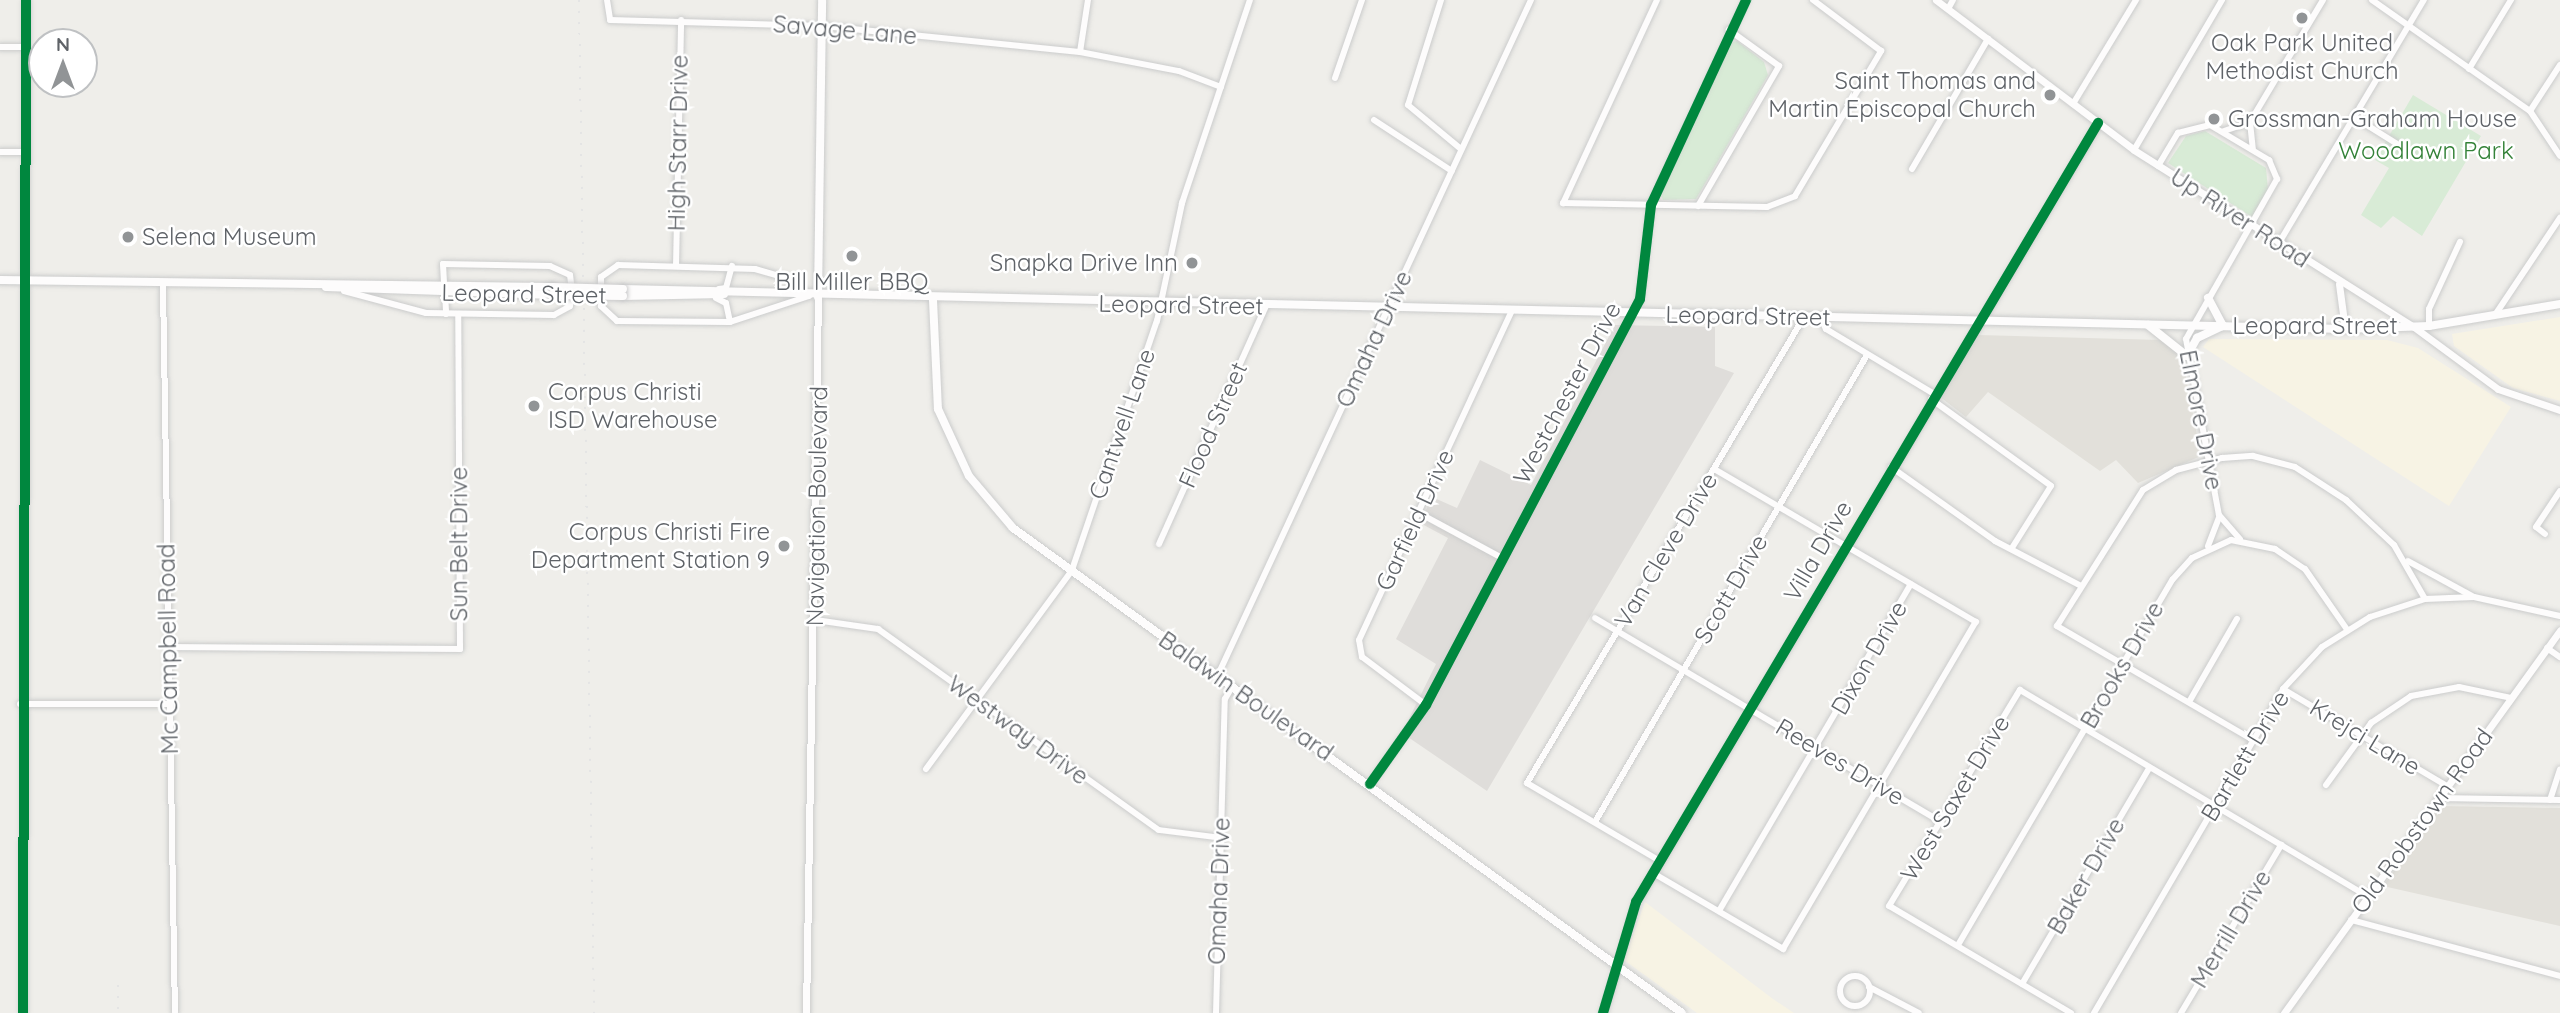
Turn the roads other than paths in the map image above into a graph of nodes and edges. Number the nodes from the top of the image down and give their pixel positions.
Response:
1 (26, 0) edge
2 (607, 0) edge
3 (822, 0) edge
4 (1088, 0) edge
5 (1250, 0) edge
6 (1362, 0) edge
7 (1441, 0) edge
8 (1531, 0) edge
9 (1657, 0) edge
10 (1746, 0) edge
11 (1813, 0) edge
12 (1936, 0) edge
13 (1954, 0) edge
14 (2136, 0) edge
15 (2222, 0) edge
16 (2323, 0) edge
17 (2372, 0) edge
18 (2424, 0) edge
19 (2511, 0) edge
20 (1948, 9) junction
21 (681, 20) junction
22 (823, 26) junction
23 (2407, 29) junction
24 (1729, 30) junction
25 (1987, 39) junction
26 (0, 47) edge
27 (24, 47) junction
28 (1080, 52) junction
29 (2560, 65) edge
30 (2469, 69) junction
31 (2557, 76) edge
32 (1335, 78) dead end
33 (1221, 87) junction
34 (2073, 104) junction
35 (2530, 111) junction
36 (2354, 117) junction
37 (1374, 121) dead end
38 (2250, 122) junction
39 (2098, 123) junction
40 (2224, 131) junction
41 (1461, 149) junction
42 (2253, 149) junction
43 (2134, 150) junction
44 (0, 152) edge
45 (25, 152) junction
46 (2410, 152) dead end
47 (2560, 156) edge
48 (2158, 166) junction
49 (1912, 169) dead end
50 (1452, 171) junction
51 (1651, 205) junction
52 (1698, 206) junction
53 (2560, 218) edge
54 (2252, 226) junction
55 (2460, 242) dead end
56 (2279, 243) junction
57 (676, 266) junction
58 (732, 266) junction
59 (2334, 278) junction
60 (0, 280) edge
61 (24, 281) junction
62 (163, 285) junction
63 (323, 286) junction
64 (445, 288) junction
65 (344, 291) junction
66 (718, 294) junction
67 (813, 296) junction
68 (2208, 298) junction
69 (933, 300) junction
70 (2560, 304) edge
71 (1160, 305) junction
72 (1266, 306) junction
73 (1388, 309) junction
74 (1512, 311) junction
75 (1632, 313) junction
76 (446, 314) junction
77 (2495, 314) junction
78 (458, 315) junction
79 (1804, 317) junction
80 (1821, 318) junction
81 (730, 322) junction
82 (1978, 322) junction
83 (2147, 325) junction
84 (2192, 325) junction
85 (2223, 326) junction
86 (2429, 326) junction
87 (2414, 327) junction
88 (2344, 329) junction
89 (1867, 355) junction
90 (2187, 356) junction
91 (1932, 397) junction
92 (2560, 410) edge
93 (2209, 461) junction
94 (1891, 467) junction
95 (1714, 469) junction
96 (2560, 491) edge
97 (1779, 507) junction
98 (1419, 513) junction
99 (2219, 515) junction
100 (2545, 534) dead end
101 (2245, 541) junction
102 (1159, 544) dead end
103 (1845, 546) junction
104 (2012, 548) junction
105 (2204, 550) junction
106 (1504, 559) junction
107 (2408, 561) junction
108 (1072, 570) junction
109 (1911, 584) junction
110 (2081, 586) junction
111 (2474, 597) junction
112 (2425, 599) junction
113 (2560, 616) edge
114 (1594, 618) dead end
115 (2237, 619) dead end
116 (815, 620) junction
117 (2346, 628) junction
118 (2560, 630) edge
119 (1618, 631) junction
120 (167, 648) junction
121 (2547, 648) junction
122 (2560, 657) edge
123 (2123, 664) junction
124 (1684, 670) junction
125 (1217, 677) junction
126 (1232, 687) junction
127 (2283, 689) junction
128 (2511, 698) junction
129 (978, 700) junction
130 (2189, 702) junction
131 (20, 704) junction
132 (169, 704) junction
133 (1426, 705) junction
134 (1750, 709) junction
135 (2085, 728) junction
136 (2362, 734) junction
137 (2253, 740) junction
138 (1817, 749) junction
139 (2150, 768) junction
140 (926, 769) dead end
141 (2560, 770) edge
142 (1370, 784) junction
143 (1878, 785) junction
144 (2326, 785) dead end
145 (2446, 786) junction
146 (2438, 798) junction
147 (2550, 800) junction
148 (2560, 800) edge
149 (2215, 807) junction
150 (1595, 822) junction
151 (1941, 822) junction
152 (1222, 838) junction
153 (2281, 845) junction
154 (1660, 861) junction
155 (1653, 873) junction
156 (2368, 897) junction
157 (1718, 911) junction
158 (2351, 920) junction
159 (1958, 945) junction
160 (1616, 966) junction
161 (2560, 976) edge
162 (2022, 984) junction
163 (1869, 987) junction
164 (23, 1013) edge
165 (175, 1013) edge
166 (806, 1013) edge
167 (1216, 1013) edge
168 (1603, 1013) edge
169 (1682, 1013) edge
170 (1919, 1013) edge
171 (2071, 1013) edge
172 (2094, 1013) edge
173 (2181, 1013) edge
174 (2284, 1013) edge

1 - 27 street
2 - 21 street, Savage Lane
3 - 22 main road, Navigation Boulevard
4 - 28 street
5 - 33 street, Cantwell Lane
6 - 32 street
7 - 41 street
8 - 41 street, Omaha Drive
9 - 51 street
10 - 24 street, Westchester Drive
11 - 52 street
12 - 20 street, Up River Road
13 - 20 street
14 - 34 street
15 - 43 street
16 - 38 street
17 - 23 street
18 - 23 street
19 - 30 street
20 - 25 street, Up River Road
21 - 22 street, Savage Lane
21 - 57 street, High Starr Drive
22 - 28 street, Savage Lane
22 - 67 main road, Navigation Boulevard
23 - 30 street
23 - 36 street
24 - 51 street, Westchester Drive
24 - 52 street
25 - 34 street, Up River Road
25 - 49 street
26 - 27 street
27 - 45 street
28 - 33 street, Savage Lane
29 - 31 street
30 - 35 street
31 - 35 street
33 - 71 street, Cantwell Lane
34 - 39 street, Up River Road
35 - 47 street
36 - 46 street
36 - 56 street
37 - 50 street
38 - 40 street
38 - 42 street
39 - 43 street, Up River Road
39 - 82 street, Villa Drive
40 - 42 street
40 - 48 street
41 - 50 street, Omaha Drive
42 - 54 street
43 - 48 street, Up River Road
44 - 45 street
45 - 61 street
48 - 54 street, Up River Road
50 - 73 street, Omaha Drive
51 - 52 street
51 - 75 street, Westchester Drive
53 - 77 street
54 - 56 street, Up River Road
54 - 68 street
55 - 86 street
56 - 59 street, Up River Road
57 - 58 street
57 - 81 street
58 - 66 street
58 - 67 street
59 - 87 street, Up River Road
59 - 88 street
60 - 61 main road, Leopard Street
61 - 62 main road, Leopard Street
61 - 131 street
62 - 63 main road, Leopard Street
62 - 120 street, Mc Campbell Road
63 - 64 main road, Leopard Street
63 - 65 main road, Leopard Street
64 - 65 main road, Leopard Street
64 - 66 main road, Leopard Street, bridge
64 - 76 street
64 - 78 street
65 - 76 street
66 - 67 main road, Leopard Street
66 - 81 street
67 - 69 main road, Leopard Street
67 - 81 street
67 - 116 street, Navigation Boulevard
68 - 84 street
68 - 85 main road
69 - 71 main road, Leopard Street
69 - 108 main road, Baldwin Boulevard
70 - 77 main road, Leopard Street
71 - 72 main road, Leopard Street
71 - 108 street, Cantwell Lane
72 - 73 main road, Leopard Street
72 - 102 street, Flood Street
73 - 74 main road, Leopard Street
73 - 125 street, Omaha Drive
74 - 75 main road, Leopard Street
74 - 98 street, Garfield Drive
75 - 79 main road, Leopard Street
75 - 106 street, Westchester Drive
76 - 78 street
77 - 86 main road, Leopard Street
78 - 120 street, Sun Belt Drive
79 - 80 main road, Leopard Street
79 - 95 street, Van Cleve Drive
80 - 82 main road, Leopard Street
80 - 89 street
82 - 83 main road, Leopard Street
82 - 91 street, Villa Drive
83 - 84 main road, Leopard Street
83 - 90 main road
84 - 85 main road, Leopard Street
84 - 90 street, Elmore Drive
85 - 88 main road, Leopard Street
85 - 90 main road
86 - 87 main road, Leopard Street
87 - 88 main road, Leopard Street
87 - 92 street, Up River Road
89 - 91 street
89 - 97 street, Scott Drive
90 - 93 street, Elmore Drive
91 - 94 street, Villa Drive
91 - 104 street
93 - 99 street, Elmore Drive
93 - 107 street
93 - 110 street
94 - 103 street, Villa Drive
94 - 104 street
95 - 97 street
95 - 119 street, Van Cleve Drive
96 - 100 street
97 - 103 street
97 - 124 street, Scott Drive
98 - 106 street
98 - 133 street, Garfield Drive
99 - 101 street, Elmore Drive
99 - 105 street, Elmore Drive
101 - 105 street
101 - 117 street
103 - 109 street
103 - 134 street, Villa Drive
104 - 110 street
105 - 123 street, Brooks Drive
106 - 133 street, Westchester Drive
107 - 111 street, Bartlett Drive
107 - 112 street
108 - 125 main road, Baldwin Boulevard
108 - 129 street, Cantwell Lane
109 - 138 street, Dixon Drive
109 - 143 street
110 - 123 street
111 - 112 street, Bartlett Drive
111 - 113 street, Bartlett Drive
112 - 117 street, Bartlett Drive
114 - 119 street, Reeves Drive
115 - 130 street
116 - 129 street, Westway Drive
116 - 166 street, Navigation Boulevard
117 - 127 street, Bartlett Drive
118 - 121 street, Old Robstown Road
119 - 124 street, Reeves Drive
119 - 150 street, Van Cleve Drive
120 - 132 street, Mc Campbell Road
121 - 122 street
121 - 128 street, Old Robstown Road
123 - 130 street
123 - 135 street, Brooks Drive
124 - 134 street, Reeves Drive
124 - 150 street, Scott Drive
125 - 126 main road, Baldwin Boulevard
126 - 142 main road, Baldwin Boulevard
126 - 152 street, Omaha Drive
127 - 136 street, Krejci Lane
127 - 137 street, Bartlett Drive
128 - 136 street
128 - 145 street, Old Robstown Road
129 - 140 street, Cantwell Lane
129 - 152 street, Westway Drive
130 - 137 street
131 - 132 street
131 - 164 street
132 - 165 street, Mc Campbell Road
133 - 142 street, Westchester Drive
134 - 138 street, Reeves Drive
134 - 154 street, Villa Drive
135 - 139 street
135 - 151 street, West Saxet Drive
135 - 159 street, Brooks Drive
136 - 144 street
136 - 145 street, Krejci Lane
137 - 149 street, Bartlett Drive
138 - 143 street, Reeves Drive
138 - 157 street, Dixon Drive
139 - 149 street
139 - 162 street, Baker Drive
141 - 147 street
142 - 160 main road, Baldwin Boulevard
143 - 151 street, Reeves Drive
143 - 157 street
145 - 146 street, Old Robstown Road
146 - 147 street
146 - 156 street, Old Robstown Road
147 - 148 street
149 - 153 street
149 - 172 street, Bartlett Drive
150 - 154 street
151 - 159 street, West Saxet Drive
152 - 167 street, Omaha Drive
153 - 156 street
153 - 173 street, Merrill Drive
154 - 155 street, Villa Drive
155 - 157 street
155 - 160 street, Villa Drive
156 - 158 street, Old Robstown Road
158 - 161 street
158 - 174 street, Old Robstown Road
159 - 162 street
160 - 168 street, Villa Drive
160 - 169 main road, Baldwin Boulevard
162 - 171 street
163 - 163 street
163 - 170 street

